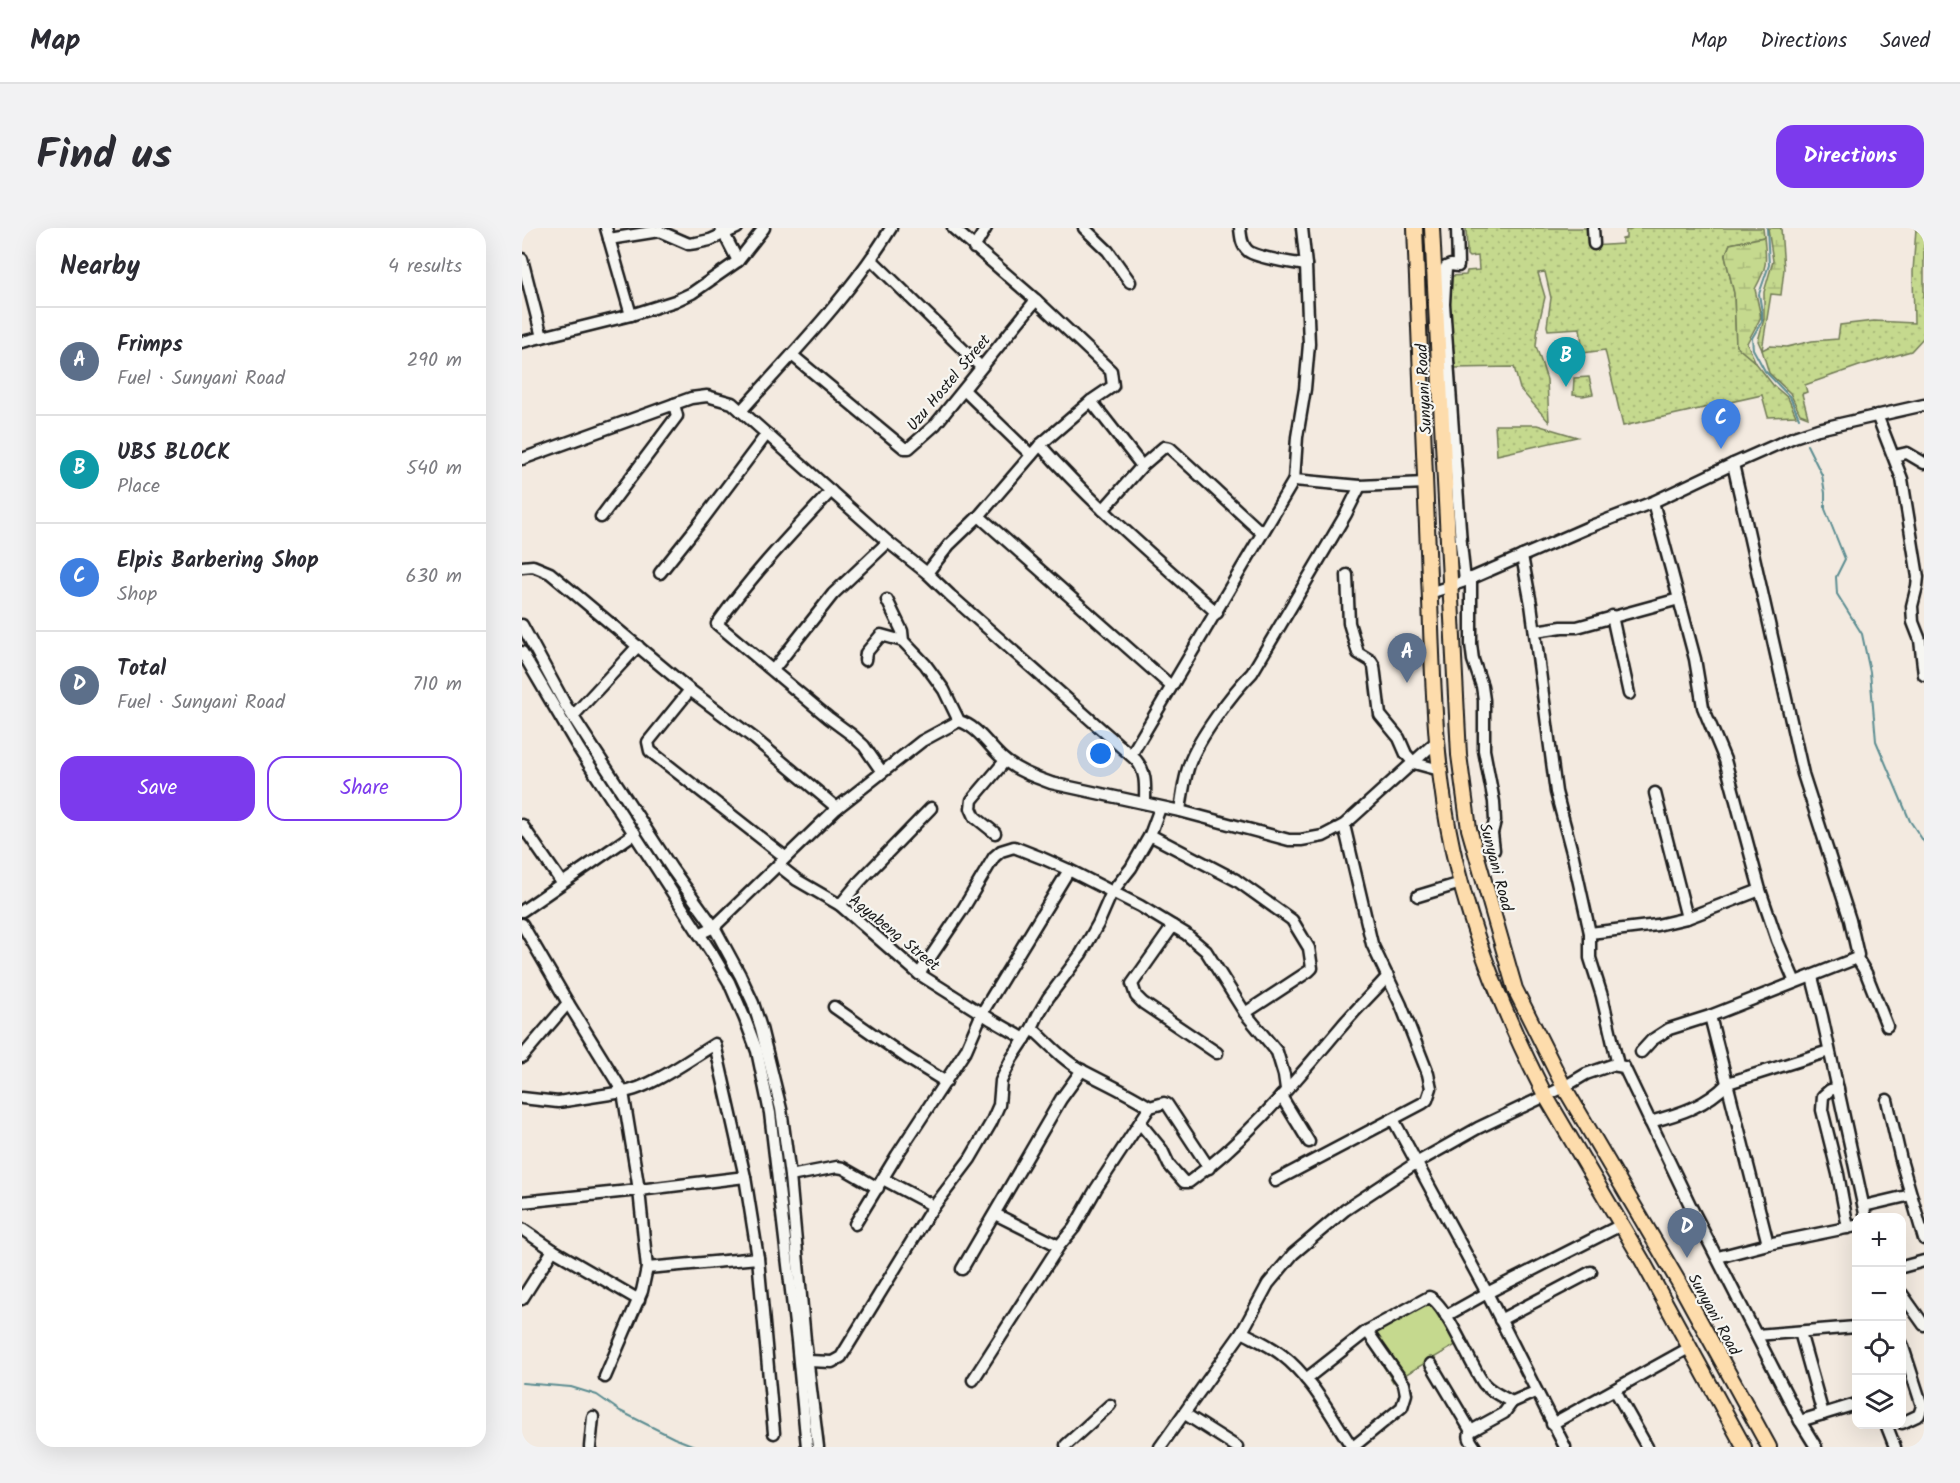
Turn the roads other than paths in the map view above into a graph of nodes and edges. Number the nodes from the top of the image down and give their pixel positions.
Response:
1 (737, 228) edge
2 (764, 228) edge
3 (891, 228) edge
4 (953, 228) edge
5 (986, 228) edge
6 (1084, 228) edge
7 (1240, 228) edge
8 (1302, 228) edge
9 (1414, 228) edge
10 (1432, 228) edge
11 (1457, 228) edge
12 (1593, 228) edge
13 (722, 231) edge
14 (607, 233) edge
15 (1594, 244) dead end
16 (974, 248) junction
17 (522, 259) edge
18 (872, 260) junction
19 (738, 261) junction
20 (1305, 266) junction
21 (1130, 282) dead end
22 (1036, 300) junction
23 (631, 315) junction
24 (542, 337) junction
25 (522, 342) edge
26 (792, 355) junction
27 (981, 367) junction
28 (964, 390) junction
29 (1091, 401) junction
30 (674, 404) junction
31 (1924, 405) edge
32 (741, 411) junction
33 (1877, 415) junction
34 (766, 435) junction
35 (1040, 445) junction
36 (1031, 455) junction
37 (1894, 456) junction
38 (522, 459) edge
39 (1924, 463) edge
40 (1733, 464) junction
41 (1142, 466) junction
42 (1294, 480) junction
43 (1425, 483) junction
44 (1360, 486) junction
45 (831, 491) junction
46 (1653, 502) junction
47 (1103, 510) junction
48 (979, 516) junction
49 (601, 517) dead end
50 (1262, 533) junction
51 (888, 542) junction
52 (1522, 556) junction
53 (522, 567) edge
54 (660, 573) dead end
55 (927, 573) junction
56 (1347, 575) dead end
57 (1468, 580) junction
58 (1450, 586) junction
59 (1430, 593) junction
60 (1679, 599) junction
61 (887, 600) dead end
62 (1217, 613) junction
63 (1612, 616) junction
64 (522, 626) edge
65 (1535, 631) junction
66 (903, 641) junction
67 (638, 646) junction
68 (522, 652) edge
69 (865, 660) dead end
70 (773, 670) junction
71 (1924, 675) edge
72 (1171, 686) junction
73 (690, 690) junction
74 (1629, 694) dead end
75 (573, 716) junction
76 (959, 721) junction
77 (1438, 740) junction
78 (1131, 755) junction
79 (1005, 761) junction
80 (1414, 763) junction
81 (1440, 770) junction
82 (882, 772) junction
83 (1655, 794) dead end
84 (1145, 803) junction
85 (837, 808) junction
86 (931, 808) dead end
87 (1160, 808) junction
88 (1180, 811) junction
89 (522, 825) edge
90 (1344, 825) junction
91 (634, 833) junction
92 (994, 833) dead end
93 (1150, 835) junction
94 (1494, 850) dead end
95 (782, 861) junction
96 (1069, 870) junction
97 (1461, 882) junction
98 (562, 883) junction
99 (1760, 890) junction
100 (1112, 892) junction
101 (522, 894) edge
102 (1418, 896) dead end
103 (531, 904) junction
104 (840, 905) junction
105 (522, 911) edge
106 (1687, 918) junction
107 (522, 924) edge
108 (1173, 926) junction
109 (714, 927) junction
110 (1590, 933) junction
111 (699, 934) junction
112 (1857, 958) junction
113 (919, 974) junction
114 (1388, 975) junction
115 (1812, 977) junction
116 (1795, 982) junction
117 (568, 1004) junction
118 (834, 1007) dead end
119 (982, 1013) junction
120 (1245, 1013) junction
121 (1710, 1016) junction
122 (1887, 1026) dead end
123 (1032, 1028) junction
124 (1025, 1039) junction
125 (1641, 1052) dead end
126 (1829, 1052) junction
127 (1217, 1053) dead end
128 (522, 1057) edge
129 (1618, 1065) junction
130 (1082, 1070) junction
131 (945, 1082) junction
132 (1728, 1083) junction
133 (1564, 1087) junction
134 (1838, 1088) junction
135 (623, 1092) junction
136 (1284, 1093) junction
137 (1545, 1095) junction
138 (522, 1098) edge
139 (1887, 1100) dead end
140 (1150, 1107) junction
141 (1393, 1119) junction
142 (1650, 1122) junction
143 (1140, 1123) junction
144 (1848, 1135) junction
145 (1830, 1140) junction
146 (1309, 1142) dead end
147 (1416, 1163) junction
148 (1209, 1168) junction
149 (790, 1176) junction
150 (745, 1177) junction
151 (1275, 1181) dead end
152 (881, 1183) junction
153 (639, 1190) junction
154 (1911, 1195) junction
155 (522, 1202) edge
156 (934, 1206) junction
157 (1865, 1212) edge
158 (995, 1214) junction
159 (855, 1224) dead end
160 (1621, 1225) junction
161 (1852, 1227) edge
162 (522, 1229) edge
163 (1924, 1239) edge
164 (1768, 1244) junction
165 (1059, 1246) junction
166 (554, 1250) junction
167 (1718, 1257) junction
168 (758, 1258) junction
169 (1924, 1261) edge
170 (1905, 1267) edge
171 (647, 1268) junction
172 (962, 1269) dead end
173 (1591, 1272) dead end
174 (1487, 1293) junction
175 (522, 1299) edge
176 (639, 1300) junction
177 (1906, 1300) edge
178 (1446, 1316) junction
179 (1500, 1320) junction
180 (1924, 1325) edge
181 (1852, 1327) edge
182 (1367, 1331) junction
183 (1242, 1332) junction
184 (1800, 1332) junction
185 (1757, 1335) junction
186 (1689, 1348) junction
187 (1906, 1356) edge
188 (808, 1361) junction
189 (1431, 1364) dead end
190 (605, 1377) dead end
191 (1306, 1379) junction
192 (973, 1380) dead end
193 (1615, 1390) junction
194 (1535, 1392) junction
195 (1512, 1402) junction
196 (1110, 1405) dead end
197 (1852, 1405) edge
198 (1185, 1414) junction
199 (1823, 1414) junction
200 (593, 1417) dead end
201 (1800, 1420) junction
202 (1906, 1421) edge
203 (1552, 1424) junction
204 (1891, 1429) edge
205 (1472, 1431) junction
206 (774, 1433) dead end
207 (1066, 1446) edge
208 (590, 1447) edge
209 (807, 1447) edge
210 (818, 1447) edge
211 (1160, 1447) edge
212 (1237, 1447) edge
213 (1353, 1447) edge
214 (1475, 1447) edge
215 (1565, 1447) edge
216 (1647, 1447) edge
217 (1744, 1447) edge
218 (1769, 1447) edge
219 (1816, 1447) edge
220 (1895, 1447) edge

1 - 13 street
2 - 19 street
3 - 18 street
4 - 16 street
5 - 16 street
6 - 21 street
7 - 20 street
8 - 20 street
9 - 43 main road
10 - 58 main road, Sunyani Road
11 - 57 street
12 - 15 street
13 - 14 street
13 - 19 street
14 - 23 street
16 - 22 street
17 - 24 street
18 - 26 street
18 - 27 street
19 - 23 street
20 - 42 street
22 - 27 street, Uzu Hostel Street
22 - 29 street
23 - 24 street
24 - 25 street
26 - 28 street, Uzu Hostel Street
26 - 32 street
27 - 28 street, Uzu Hostel Street
28 - 36 street
29 - 35 street
29 - 41 street
30 - 32 street
30 - 38 street
30 - 49 street
31 - 33 street
32 - 34 street
33 - 37 street
33 - 40 street
34 - 45 street
34 - 54 street
35 - 36 street
35 - 47 street
36 - 48 street
37 - 39 street
37 - 71 street
40 - 46 street
40 - 112 street
41 - 47 street
41 - 50 street
42 - 44 street
42 - 50 street
43 - 44 street
43 - 59 main road
44 - 88 street
45 - 51 street
45 - 70 street
46 - 52 street
46 - 60 street
47 - 62 street
48 - 55 street
48 - 72 street
50 - 62 street
51 - 55 street
51 - 70 street
52 - 57 street
52 - 65 street
53 - 67 street
55 - 78 street
56 - 80 street
57 - 58 street
57 - 94 street
58 - 59 street
58 - 133 main road, Sunyani Road
59 - 77 main road
60 - 63 street
60 - 99 street
61 - 66 street
62 - 72 street
63 - 65 street
63 - 74 street
64 - 75 street
65 - 110 street
66 - 69 street
66 - 76 street
67 - 73 street
67 - 75 street
68 - 91 street
70 - 82 street
72 - 78 street
73 - 85 street
73 - 95 street, Agyabeng Street
75 - 109 street
76 - 79 street
76 - 82 street
77 - 80 street
77 - 81 main road
78 - 84 street
79 - 84 street
79 - 92 street
80 - 81 street
80 - 90 street
81 - 97 main road
82 - 85 street
83 - 106 street
84 - 87 street
85 - 95 street
86 - 104 street
87 - 88 street
87 - 93 street
88 - 90 street
89 - 98 street
90 - 114 street
91 - 98 street
91 - 111 street
93 - 100 street
93 - 120 street
95 - 104 street, Agyabeng Street
95 - 109 street
96 - 100 street
96 - 113 street
96 - 119 street
97 - 102 street
97 - 137 main road
98 - 103 street
99 - 106 street
99 - 116 street
100 - 108 street
100 - 123 street
101 - 103 street
103 - 105 street
104 - 113 street, Agyabeng Street
106 - 110 street
107 - 117 street
108 - 120 street
108 - 127 street
109 - 111 street
109 - 149 street
110 - 129 street
111 - 209 street
112 - 115 street
112 - 122 street
113 - 119 street, Agyabeng Street
114 - 136 street
114 - 141 street
115 - 116 street
115 - 126 street
116 - 121 street
117 - 128 street
117 - 135 street
118 - 131 street
119 - 124 street, Agyabeng Street
119 - 131 street
120 - 136 street
121 - 125 street
121 - 132 street
123 - 124 street
123 - 130 street
124 - 156 street
126 - 132 street
126 - 134 street
129 - 133 street
129 - 142 street
130 - 140 street
130 - 158 street
131 - 152 street
132 - 142 street
132 - 164 street
133 - 137 street
133 - 218 main road, Sunyani Road
134 - 144 street
134 - 145 street
135 - 138 street
135 - 150 street
135 - 153 street
136 - 146 street
136 - 148 street
137 - 147 street
137 - 160 main road
139 - 154 street
140 - 143 street
140 - 148 street
141 - 147 street
141 - 151 street
142 - 167 street
143 - 148 street
143 - 165 street
144 - 145 street
144 - 157 street
145 - 161 street
147 - 174 street
147 - 183 street
149 - 152 street
149 - 188 street
150 - 153 street
150 - 168 street
152 - 156 street
152 - 159 street
153 - 155 street
153 - 171 street
154 - 157 street
154 - 163 street
156 - 188 street
158 - 165 street
158 - 172 street
160 - 174 street
160 - 186 main road
161 - 164 street
162 - 166 street
164 - 167 street
165 - 192 street
166 - 175 street
166 - 176 street
167 - 185 street
168 - 171 street
168 - 206 street
169 - 170 street
171 - 176 street
173 - 179 street
174 - 178 street
174 - 179 street
176 - 190 street
177 - 180 street
178 - 182 street
178 - 195 street
179 - 194 street
181 - 184 street
182 - 191 street
182 - 213 street
183 - 191 street
183 - 198 street
184 - 185 street
184 - 199 street
185 - 201 street
186 - 193 street
186 - 217 main road
187 - 202 street
188 - 210 street
189 - 205 street
191 - 213 street
193 - 203 street
193 - 216 street
194 - 195 street
194 - 203 street
195 - 205 street
196 - 207 street
197 - 199 street
198 - 211 street
198 - 212 street
199 - 201 street
200 - 208 street
201 - 219 street
203 - 215 street
204 - 220 street
205 - 214 street

